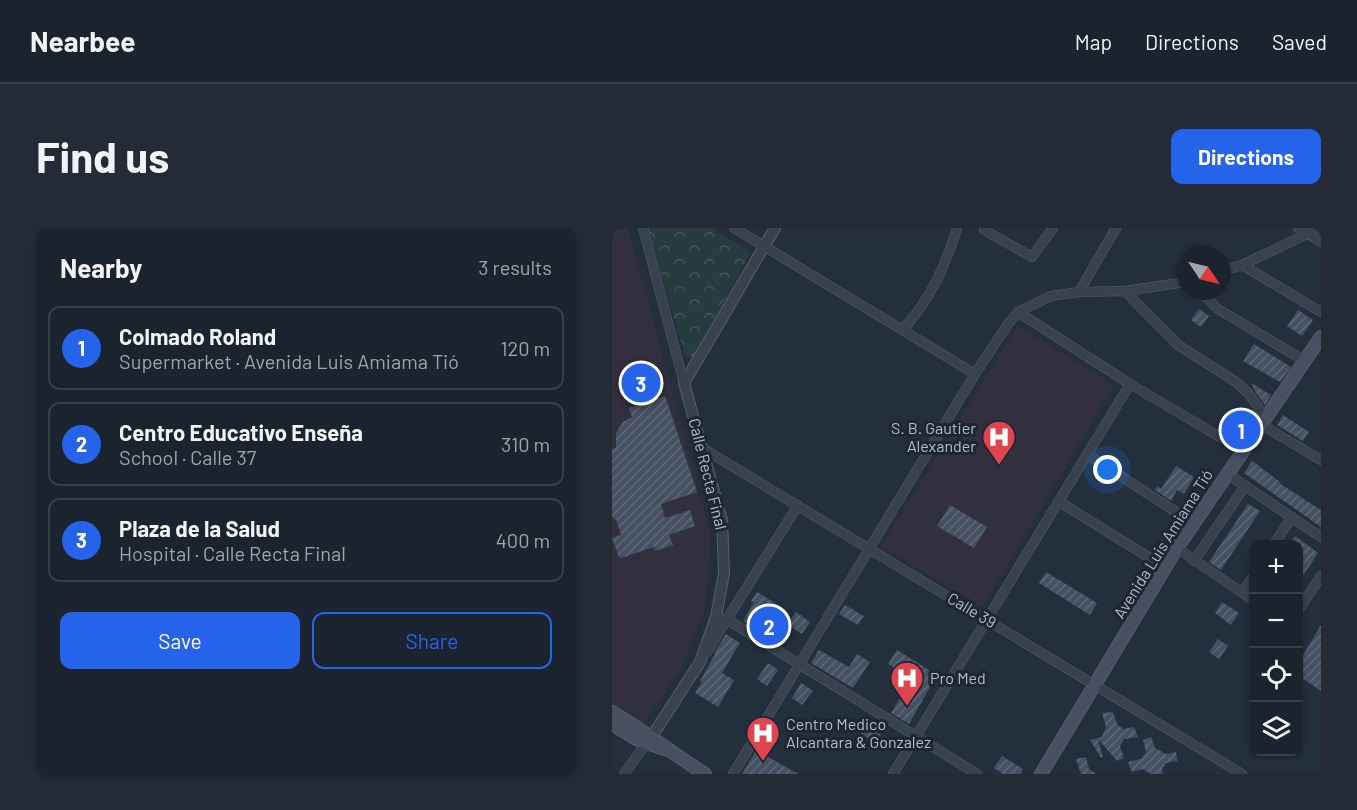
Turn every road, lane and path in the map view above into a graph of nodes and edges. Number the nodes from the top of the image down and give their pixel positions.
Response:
1 (643, 228) edge
2 (734, 228) edge
3 (775, 228) edge
4 (957, 228) edge
5 (1053, 228) edge
6 (1116, 228) edge
7 (1298, 228) edge
8 (1320, 228) edge
9 (984, 231) dead end
10 (1307, 233) junction
11 (1321, 242) edge
12 (764, 246) junction
13 (1242, 265) junction
14 (1231, 268) edge
15 (1177, 283) edge
16 (1125, 291) junction
17 (1079, 292) junction
18 (1209, 300) edge
19 (1018, 312) junction
20 (1321, 312) edge
21 (902, 330) junction
22 (1321, 337) edge
23 (1305, 361) junction
24 (975, 375) junction
25 (684, 383) junction
26 (1130, 384) junction
27 (1264, 422) junction
28 (702, 448) junction
29 (1242, 450) junction
30 (1087, 454) junction
31 (1321, 459) edge
32 (1226, 473) junction
33 (1245, 486) junction
34 (1058, 501) junction
35 (798, 505) junction
36 (1292, 517) junction
37 (1193, 523) junction
38 (1321, 537) edge
39 (1277, 540) edge
40 (1177, 548) junction
41 (869, 549) junction
42 (1194, 561) junction
43 (1166, 568) junction
44 (1321, 576) edge
45 (1249, 583) edge
46 (1242, 593) junction
47 (1249, 598) edge
48 (1303, 605) edge
49 (716, 617) junction
50 (987, 618) junction
51 (728, 620) junction
52 (700, 662) junction
53 (799, 664) junction
54 (1095, 686) junction
55 (612, 712) edge
56 (612, 724) edge
57 (916, 736) junction
58 (649, 740) junction
59 (624, 774) edge
60 (705, 774) edge
61 (733, 774) edge
62 (893, 774) edge
63 (977, 774) edge
64 (1041, 774) edge
65 (1242, 774) edge

1 - 25 street, Calle Recta Final
2 - 12 street
3 - 12 street
4 - 21 street
5 - 9 street
6 - 17 street
7 - 10 street
8 - 10 street
10 - 11 street
10 - 13 street
12 - 21 street
12 - 25 street
13 - 14 street
13 - 20 street
15 - 16 street
16 - 17 street
16 - 27 street
17 - 19 street
18 - 23 street
19 - 24 street
19 - 26 street
21 - 24 street
22 - 23 main road, Avenida Luis Amiama Tió
23 - 27 main road, Avenida Luis Amiama Tió
24 - 41 street
25 - 28 street, Calle Recta Final
26 - 29 street
26 - 30 street
27 - 29 main road, Avenida Luis Amiama Tió
27 - 31 street
28 - 35 street, Calle 39
28 - 49 street, Calle Recta Final
29 - 32 main road, Avenida Luis Amiama Tió
30 - 34 street
30 - 37 street
32 - 33 street
32 - 37 main road, Avenida Luis Amiama Tió
33 - 36 street
33 - 42 street
34 - 43 street
34 - 50 street
35 - 41 street, Calle 39
35 - 51 street
36 - 38 street
36 - 39 street
37 - 40 main road, Avenida Luis Amiama Tió
40 - 42 street
40 - 43 main road, Avenida Luis Amiama Tió
41 - 50 street, Calle 39
41 - 53 street
42 - 46 street
43 - 54 main road, Avenida Luis Amiama Tió
44 - 48 street
45 - 46 street
46 - 47 street
49 - 51 street
49 - 52 street, Calle Recta Final
50 - 54 street, Calle 39
50 - 57 street
51 - 52 street
51 - 53 street
52 - 58 street, Calle Recta Final
53 - 57 street
53 - 61 street
54 - 64 main road, Avenida Luis Amiama Tió
54 - 65 street, Calle 39
55 - 58 main road
56 - 58 main road
57 - 62 street
57 - 63 street
58 - 59 street
58 - 60 main road

